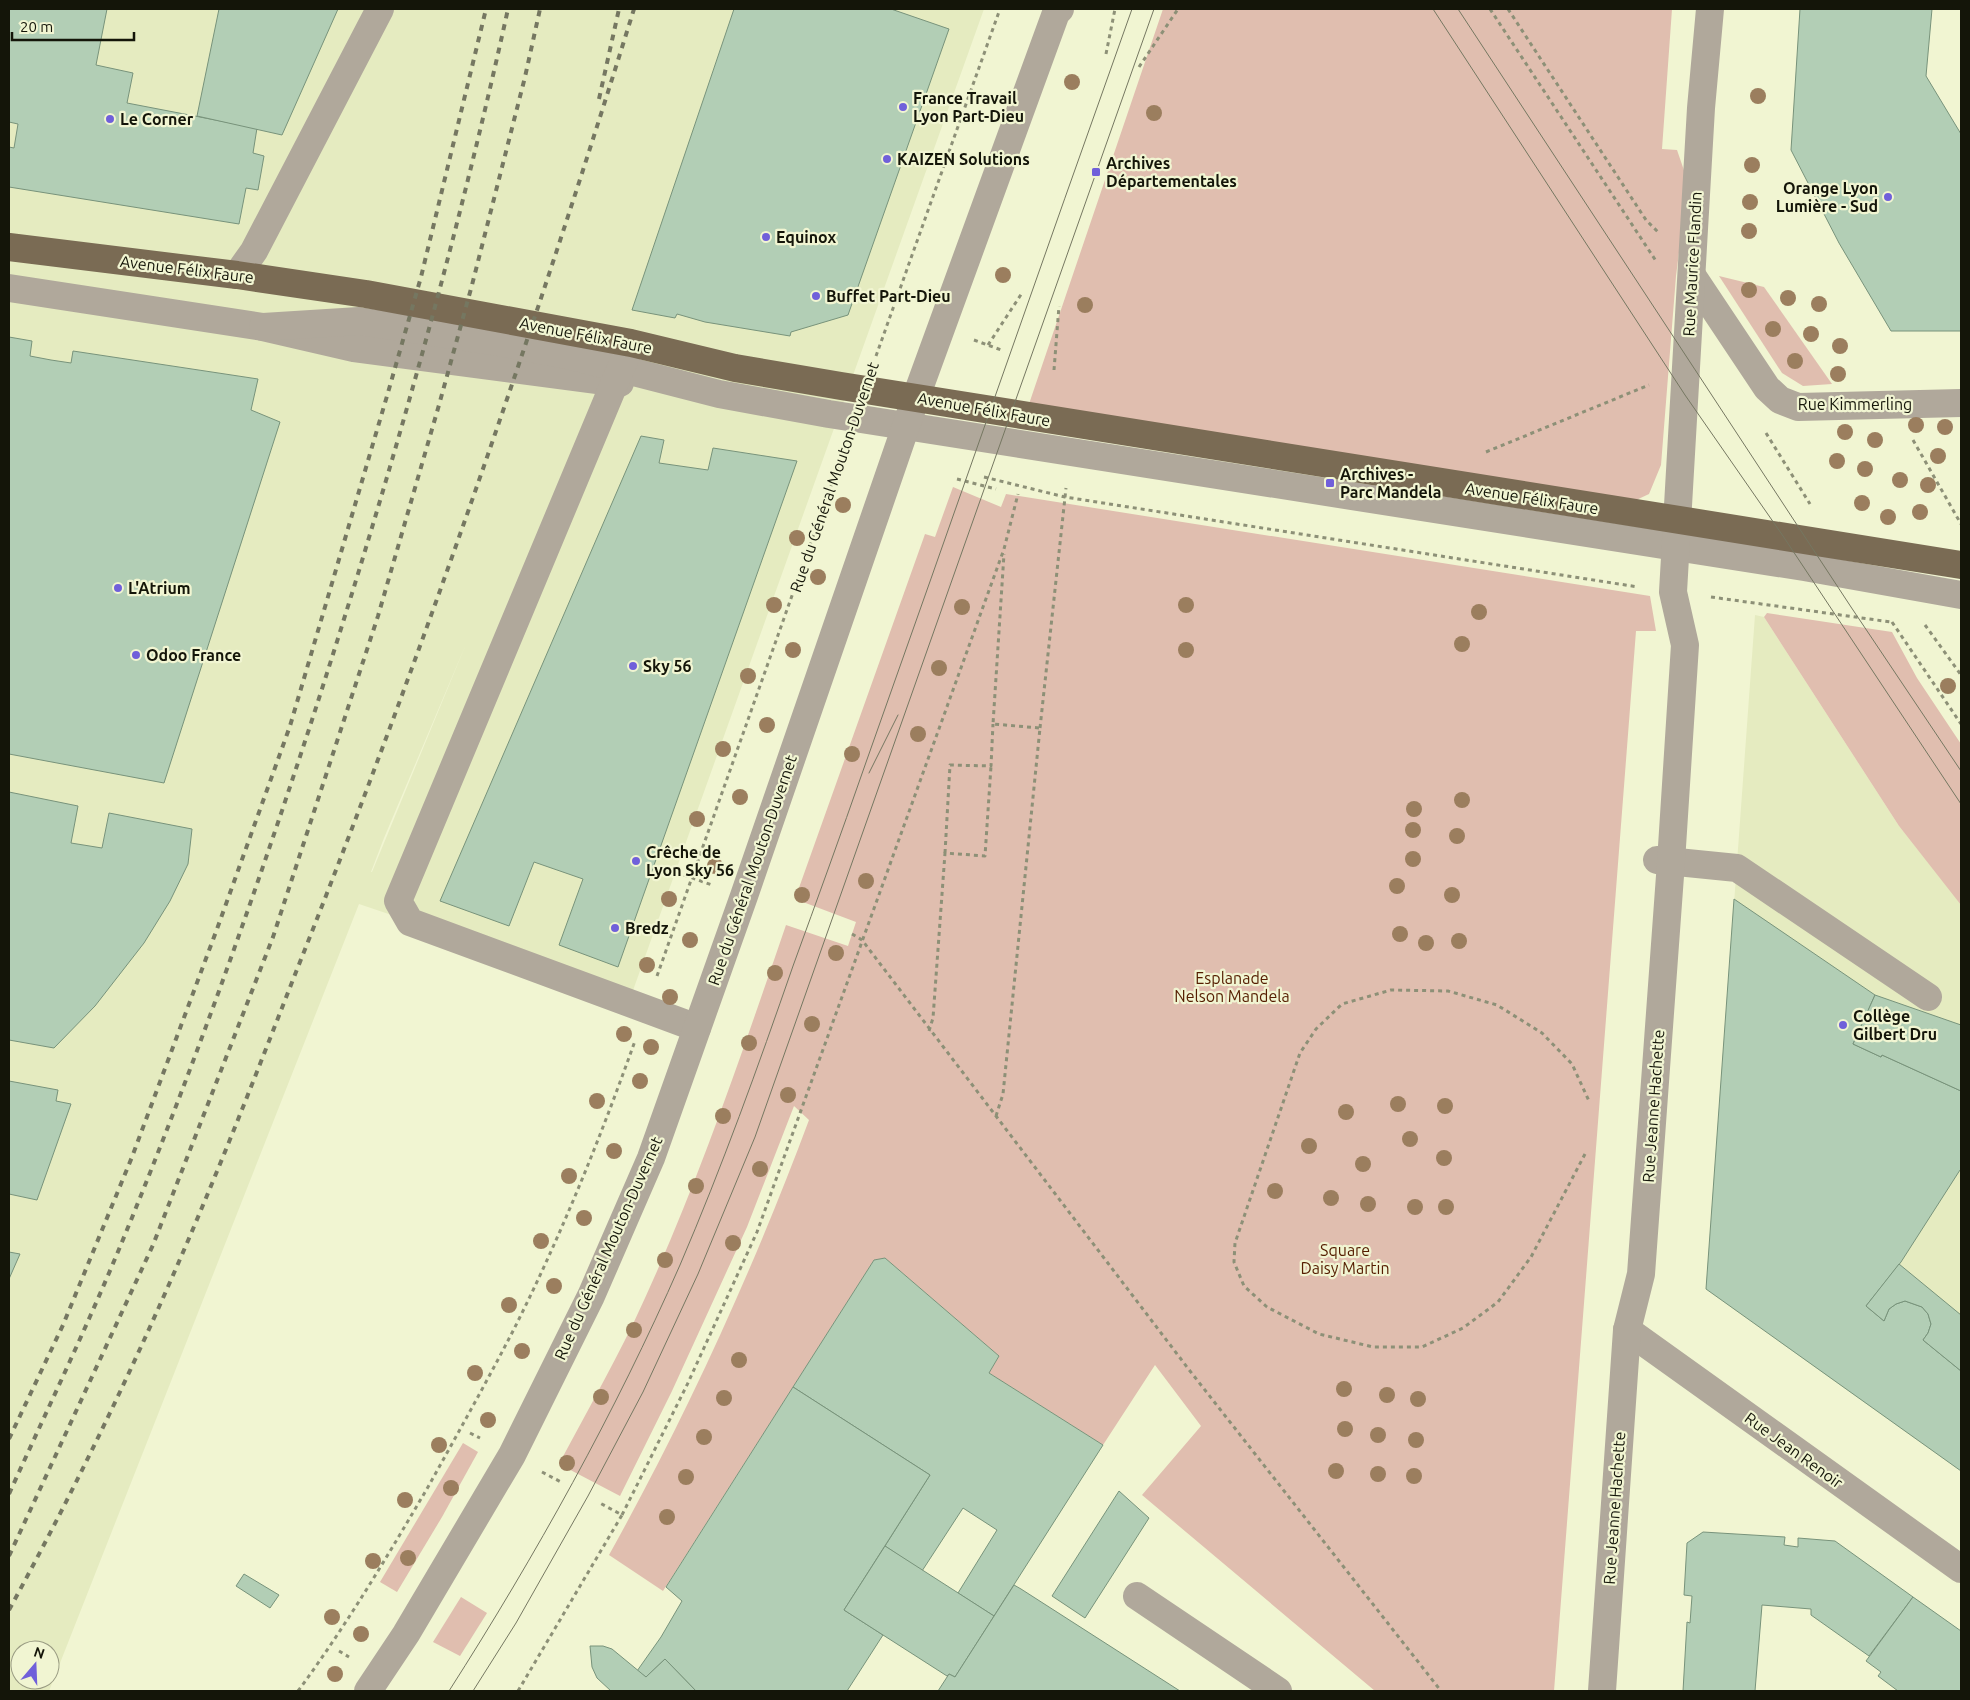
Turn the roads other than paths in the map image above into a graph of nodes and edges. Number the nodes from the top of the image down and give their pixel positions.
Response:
1 (380, 9) edge
2 (1710, 9) edge
3 (1057, 10) edge
4 (9, 247) edge
5 (237, 275) junction
6 (1693, 277) junction
7 (9, 288) edge
8 (631, 343) junction
9 (618, 376) junction
10 (916, 397) junction
11 (1961, 403) edge
12 (906, 426) junction
13 (1678, 520) junction
14 (1676, 548) junction
15 (1961, 566) edge
16 (1961, 595) edge
17 (1664, 861) junction
18 (1928, 997) dead end
19 (697, 1028) junction
20 (1627, 1330) junction
21 (1961, 1569) edge
22 (1137, 1596) dead end
23 (368, 1691) edge
24 (1278, 1691) edge
25 (1602, 1691) edge

1 - 5 street
2 - 6 street, Rue Maurice Flandin
3 - 10 street, Rue du Général Mouton-Duvernet
4 - 5 main road, Avenue Félix Faure
5 - 8 main road, Avenue Félix Faure
6 - 11 street, Rue Kimmerling
6 - 13 street, Rue Maurice Flandin
7 - 9 street, Avenue Félix Faure
8 - 9 street
8 - 10 main road, Avenue Félix Faure
9 - 12 street, Avenue Félix Faure
9 - 19 street
10 - 12 street, Rue du Général Mouton-Duvernet
10 - 13 main road, Avenue Félix Faure
12 - 14 street, Avenue Félix Faure
12 - 19 street, Rue du Général Mouton-Duvernet
13 - 14 street, Rue Jeanne Hachette
13 - 15 main road, Avenue Félix Faure
14 - 16 street, Avenue Félix Faure
14 - 17 street, Rue Jeanne Hachette
17 - 18 street
17 - 20 street, Rue Jeanne Hachette
19 - 23 street, Rue du Général Mouton-Duvernet
20 - 21 street, Rue Jean Renoir
20 - 25 street, Rue Jeanne Hachette
22 - 24 street

